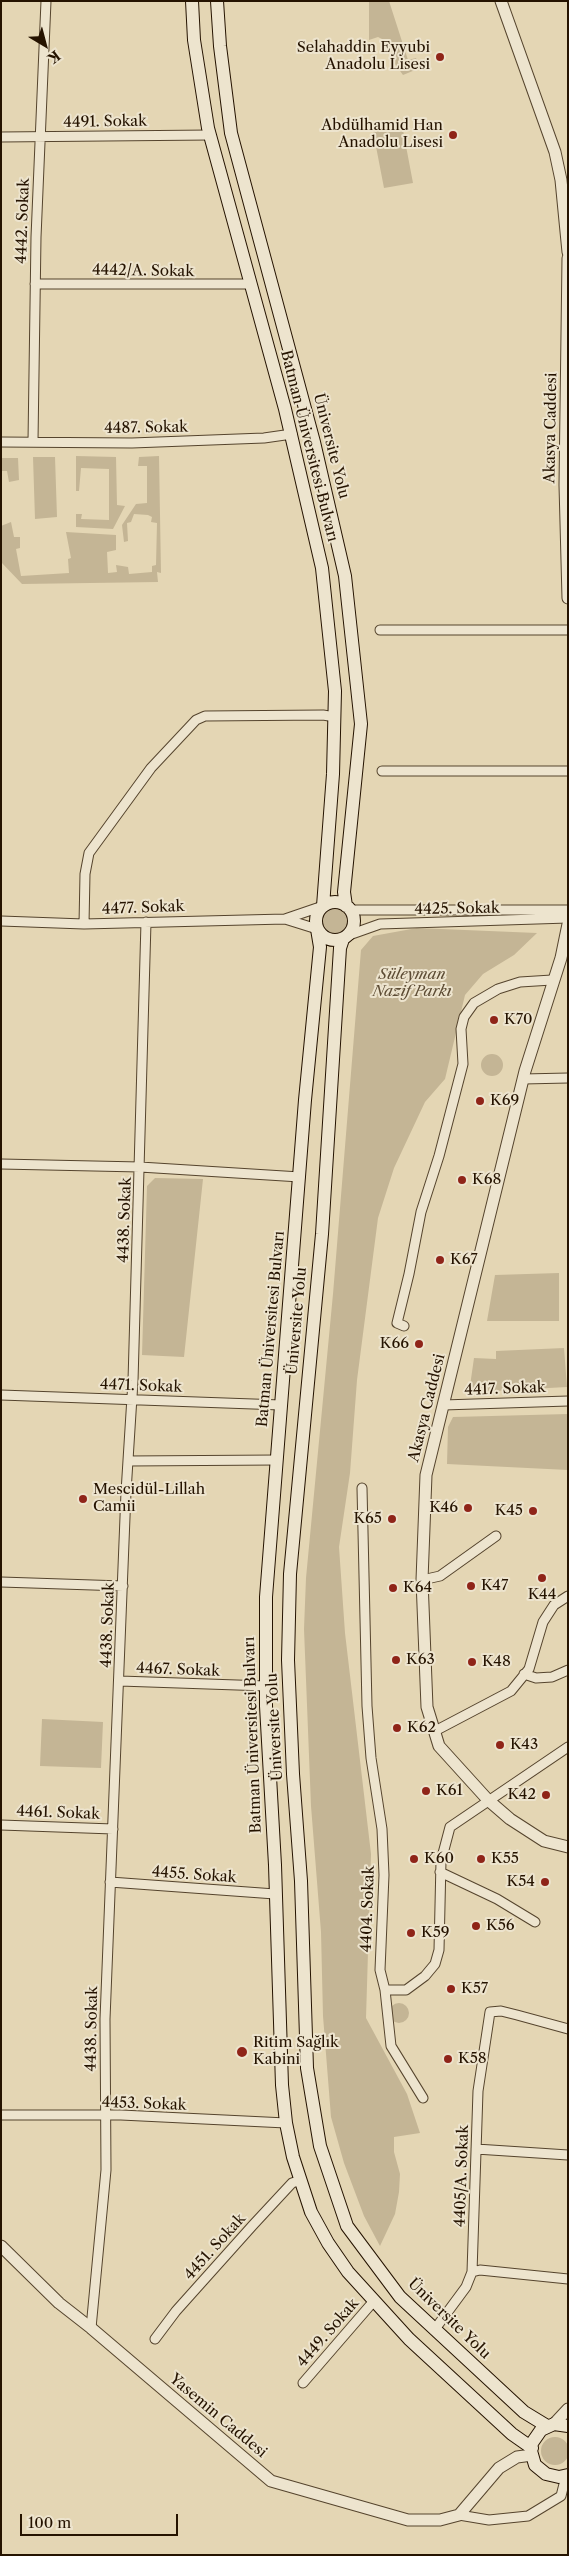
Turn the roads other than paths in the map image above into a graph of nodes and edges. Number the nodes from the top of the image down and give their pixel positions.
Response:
1 (46, 1) edge
2 (192, 1) edge
3 (217, 1) edge
4 (501, 1) edge
5 (210, 135) junction
6 (1, 137) edge
7 (40, 137) junction
8 (568, 252) edge
9 (568, 258) edge
10 (35, 284) junction
11 (250, 284) junction
12 (292, 434) junction
13 (32, 441) junction
14 (1, 442) edge
15 (568, 598) edge
16 (380, 630) dead end
17 (568, 630) edge
18 (334, 717) junction
19 (382, 771) dead end
20 (568, 771) edge
21 (322, 906) junction
22 (348, 908) junction
23 (568, 910) edge
24 (568, 918) edge
25 (285, 919) junction
26 (1, 922) edge
27 (146, 922) junction
28 (84, 924) junction
29 (568, 924) edge
30 (317, 929) junction
31 (346, 937) junction
32 (552, 980) junction
33 (568, 1078) edge
34 (523, 1079) junction
35 (1, 1164) edge
36 (140, 1167) junction
37 (300, 1176) junction
38 (404, 1326) dead end
39 (1, 1395) edge
40 (131, 1399) junction
41 (568, 1401) edge
42 (280, 1405) junction
43 (443, 1405) junction
44 (277, 1460) junction
45 (128, 1461) junction
46 (362, 1488) dead end
47 (496, 1536) dead end
48 (422, 1580) junction
49 (1, 1582) edge
50 (123, 1586) junction
51 (568, 1596) edge
52 (568, 1670) edge
53 (524, 1674) junction
54 (120, 1681) junction
55 (266, 1686) junction
56 (435, 1731) junction
57 (568, 1747) edge
58 (488, 1800) junction
59 (1, 1824) edge
60 (113, 1829) junction
61 (568, 1847) edge
62 (440, 1872) junction
63 (110, 1882) junction
64 (276, 1894) junction
65 (535, 1922) dead end
66 (385, 1990) junction
67 (568, 2029) edge
68 (423, 2098) dead end
69 (1, 2115) edge
70 (104, 2115) junction
71 (286, 2123) junction
72 (476, 2149) junction
73 (568, 2155) edge
74 (301, 2180) junction
75 (1, 2246) edge
76 (472, 2272) junction
77 (568, 2279) edge
78 (373, 2302) junction
79 (91, 2328) junction
80 (435, 2329) junction
81 (155, 2338) dead end
82 (303, 2383) dead end
83 (568, 2408) edge
84 (551, 2425) junction
85 (568, 2426) edge
86 (532, 2451) junction
87 (567, 2476) edge
88 (458, 2515) junction

1 - 7 street, 4442. Sokak
2 - 5 main road, Batman Üniversitesi Bulvarı
3 - 22 main road, Üniversite Yolu
4 - 8 street
5 - 7 street, 4491. Sokak
5 - 11 main road, Batman Üniversitesi Bulvarı
6 - 7 street, 4491. Sokak
7 - 10 street, 4442. Sokak
9 - 15 street, Akasya Caddesi
10 - 11 street, 4442/A. Sokak
10 - 13 street, 4442. Sokak
11 - 12 main road, Batman Üniversitesi Bulvarı
12 - 13 street, 4487. Sokak
12 - 18 main road, Batman Üniversitesi Bulvarı
13 - 14 street, 4487. Sokak
16 - 17 street
18 - 21 main road, Batman Üniversitesi Bulvarı
18 - 28 street
19 - 20 street
21 - 22 main road
21 - 25 street
21 - 30 main road
22 - 23 street
22 - 31 main road
24 - 31 street, 4425. Sokak
25 - 27 street, 4477. Sokak
25 - 30 street
26 - 28 street, 4477. Sokak
27 - 28 street, 4477. Sokak
27 - 36 street, 4438. Sokak
29 - 32 street, Akasya Caddesi
30 - 31 main road
30 - 37 main road, Batman Üniversitesi Bulvarı
31 - 80 main road, Üniversite Yolu
32 - 34 street, Akasya Caddesi
32 - 38 street
33 - 34 street
34 - 43 street, Akasya Caddesi
35 - 36 street
36 - 37 street
36 - 40 street, 4438. Sokak
37 - 42 main road, Batman Üniversitesi Bulvarı
39 - 40 street, 4471. Sokak
40 - 42 street, 4471. Sokak
40 - 45 street, 4438. Sokak
41 - 43 street, 4417. Sokak
42 - 44 main road, Batman Üniversitesi Bulvarı
43 - 48 street, Akasya Caddesi
44 - 45 street
44 - 55 main road, Batman Üniversitesi Bulvarı
45 - 50 street, 4438. Sokak
46 - 66 street, 4404. Sokak
47 - 48 street
48 - 56 street, Akasya Caddesi
49 - 50 street
50 - 54 street, 4438. Sokak
51 - 53 street
52 - 53 street
53 - 56 street
54 - 55 street, 4467. Sokak
54 - 60 street, 4438. Sokak
55 - 64 main road, Batman Üniversitesi Bulvarı
56 - 58 street, Akasya Caddesi
57 - 58 street
58 - 61 street, Akasya Caddesi
58 - 62 street
59 - 60 street, 4461. Sokak
60 - 63 street, 4438. Sokak
62 - 65 street
62 - 66 street
63 - 64 street, 4455. Sokak
63 - 70 street, 4438. Sokak
64 - 71 main road, Batman Üniversitesi Bulvarı
66 - 68 street, 4404. Sokak
67 - 72 street, 4405/A. Sokak
69 - 70 street, 4453. Sokak
70 - 71 street, 4453. Sokak
70 - 79 street, 4438. Sokak
71 - 74 main road, Batman Üniversitesi Bulvarı
72 - 73 street
72 - 76 street, 4405/A. Sokak
74 - 78 main road, Batman Üniversitesi Bulvarı
74 - 81 street, 4451. Sokak
75 - 79 street, Yasemin Caddesi
76 - 77 street
76 - 80 street, 4405/A. Sokak
78 - 82 street, 4449. Sokak
78 - 86 main road, Batman Üniversitesi Bulvarı
79 - 88 street, Yasemin Caddesi
80 - 84 main road, Üniversite Yolu
83 - 84 street
84 - 85 main road
84 - 86 main road
86 - 87 main road, Batman Üniversitesi Bulvarı
86 - 88 street
87 - 88 street

